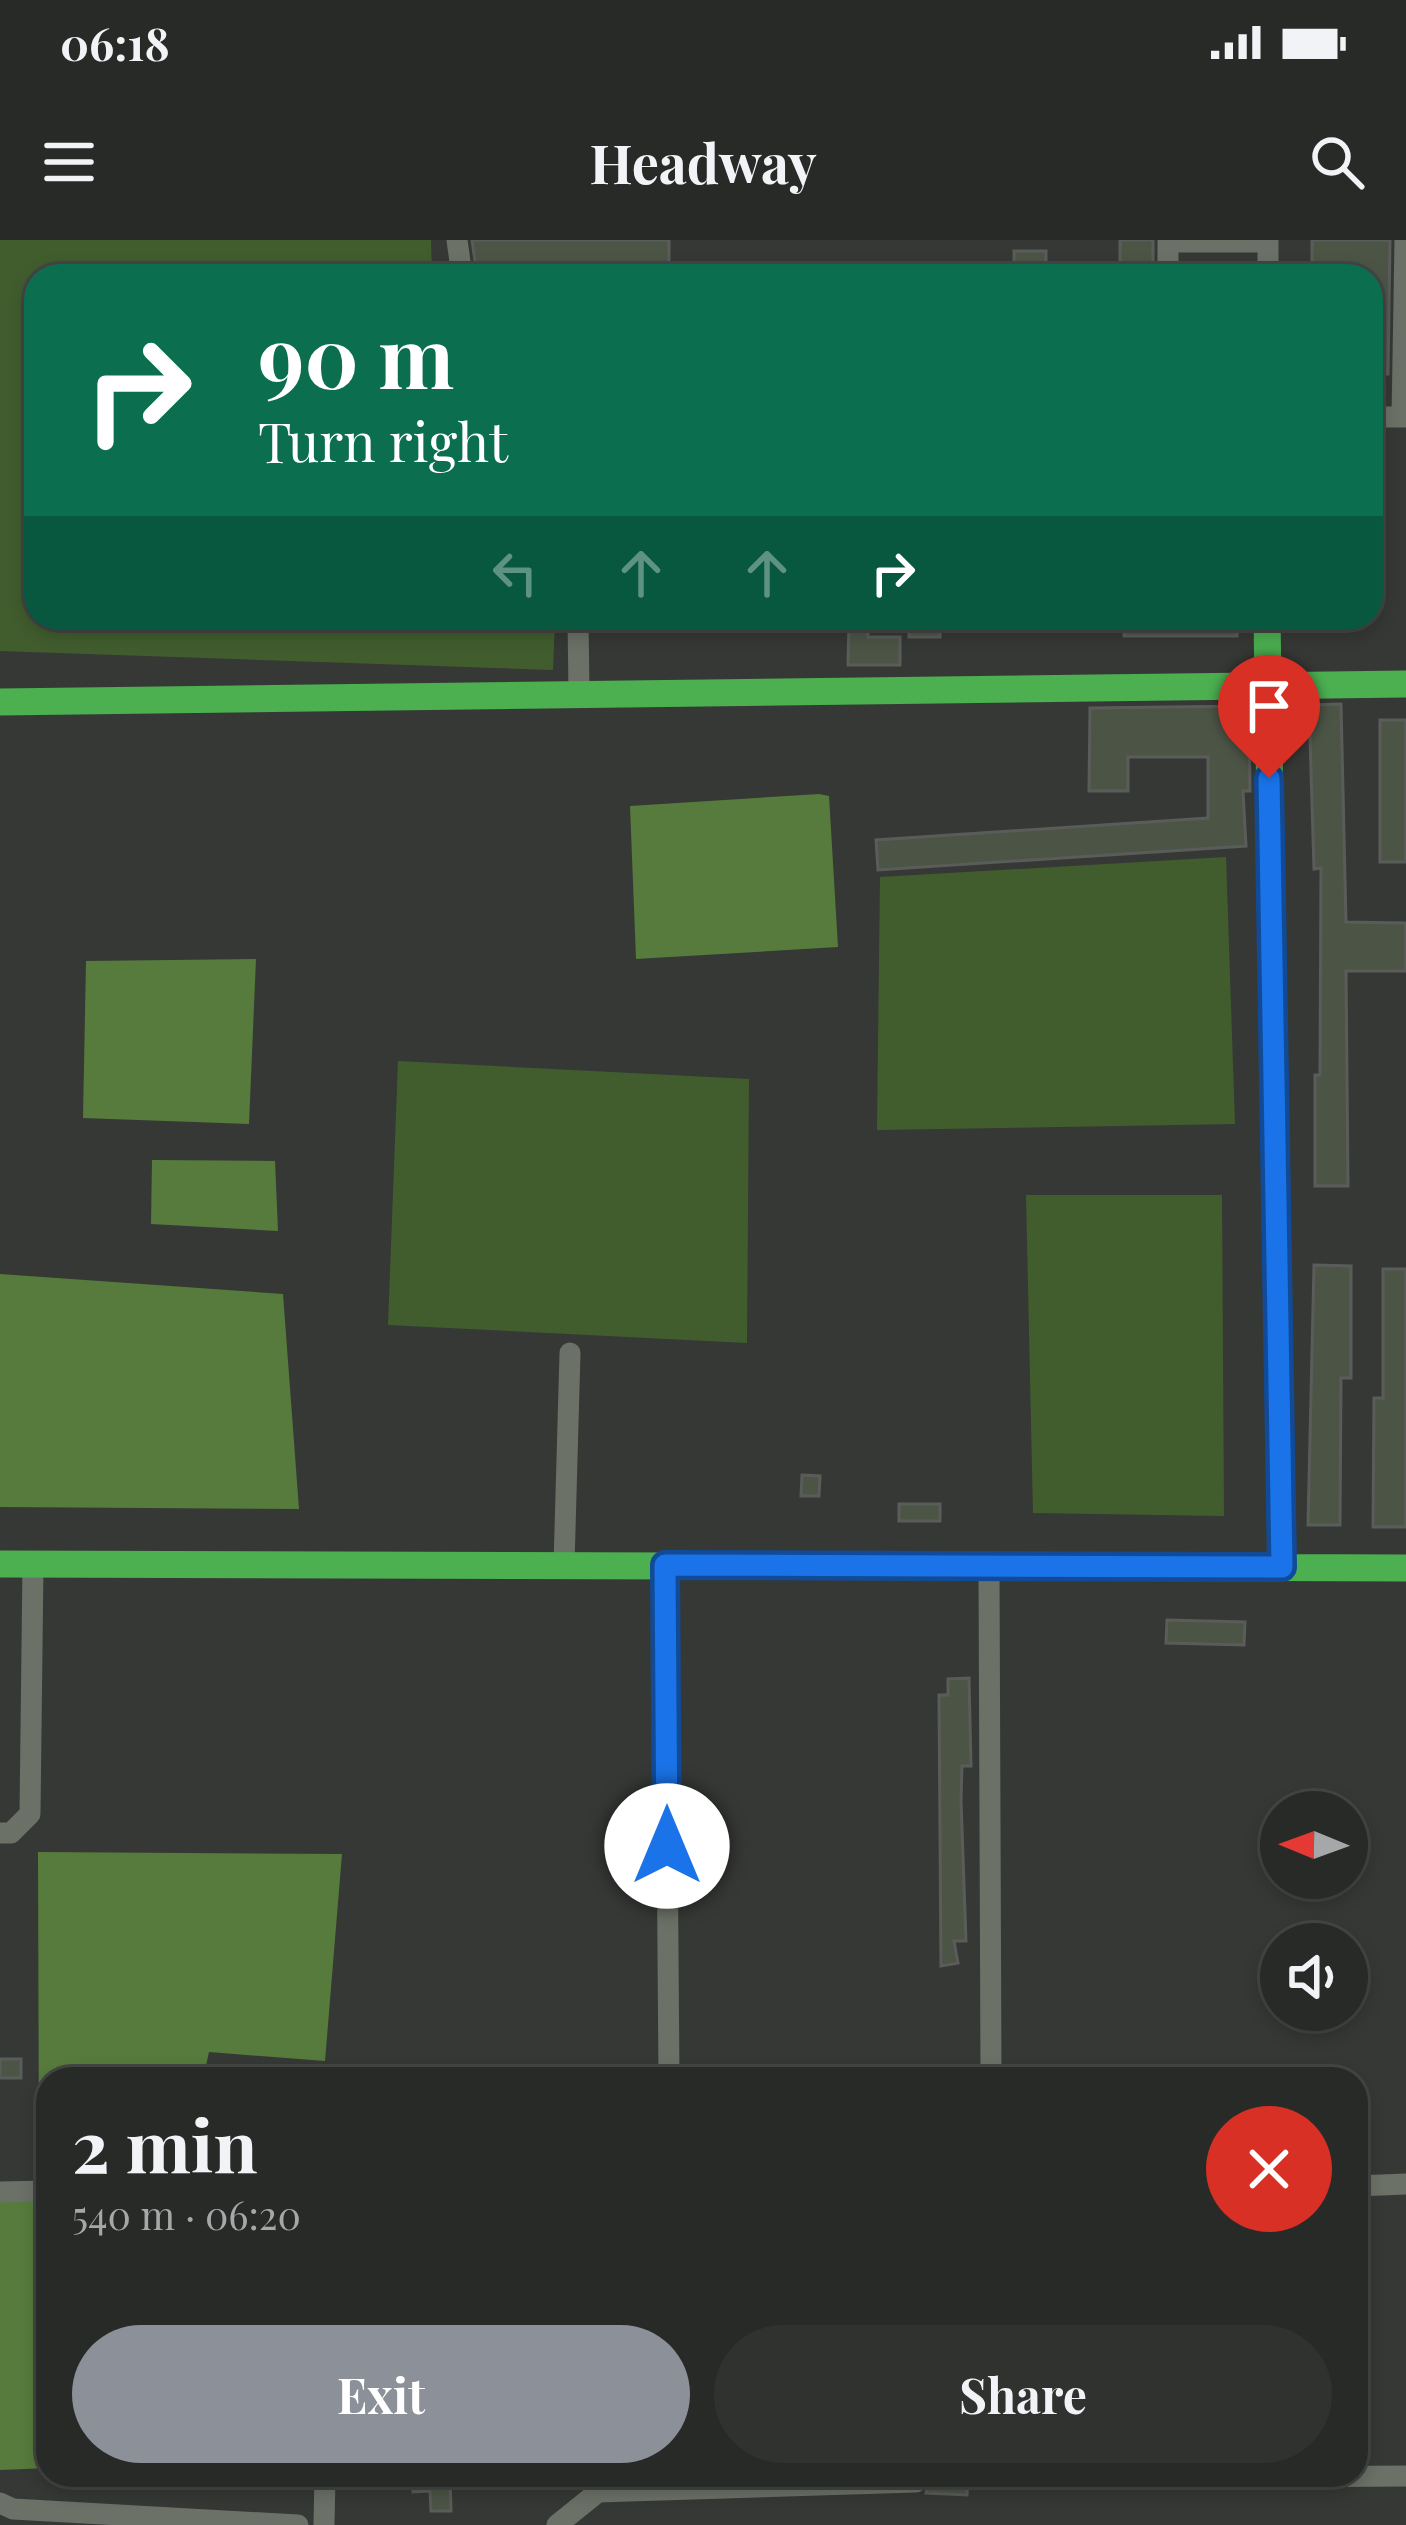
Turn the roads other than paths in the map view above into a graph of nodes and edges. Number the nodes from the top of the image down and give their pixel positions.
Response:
1 (1405, 240) edge
2 (1168, 264) edge
3 (1268, 264) edge
4 (1404, 417) edge
5 (578, 630) edge
6 (1267, 630) edge
7 (1406, 684) edge
8 (1267, 685) junction
9 (579, 694) junction
10 (0, 702) edge
11 (570, 1353) dead end
12 (0, 1564) edge
13 (33, 1564) junction
14 (564, 1565) junction
15 (665, 1565) junction
16 (989, 1567) junction
17 (1282, 1567) junction
18 (1406, 1568) edge
19 (0, 1833) edge
20 (669, 2067) edge
21 (991, 2067) edge
22 (1406, 2185) edge
23 (1368, 2186) edge
24 (36, 2191) edge
25 (0, 2192) edge
26 (1368, 2476) edge
27 (1406, 2476) edge
28 (325, 2487) edge
29 (635, 2487) edge
30 (0, 2503) edge
31 (298, 2525) edge
32 (324, 2525) edge
33 (557, 2525) edge

1 - 4 street
2 - 3 street
5 - 9 street
6 - 8 street
7 - 8 street
8 - 9 street
8 - 17 street
9 - 10 street
11 - 14 street
12 - 13 street
13 - 14 street
13 - 19 street
14 - 15 street
15 - 16 street
15 - 20 street
16 - 17 street
16 - 21 street
17 - 18 street
22 - 23 street
24 - 25 street
26 - 27 street
28 - 32 street
29 - 33 street
30 - 31 street

